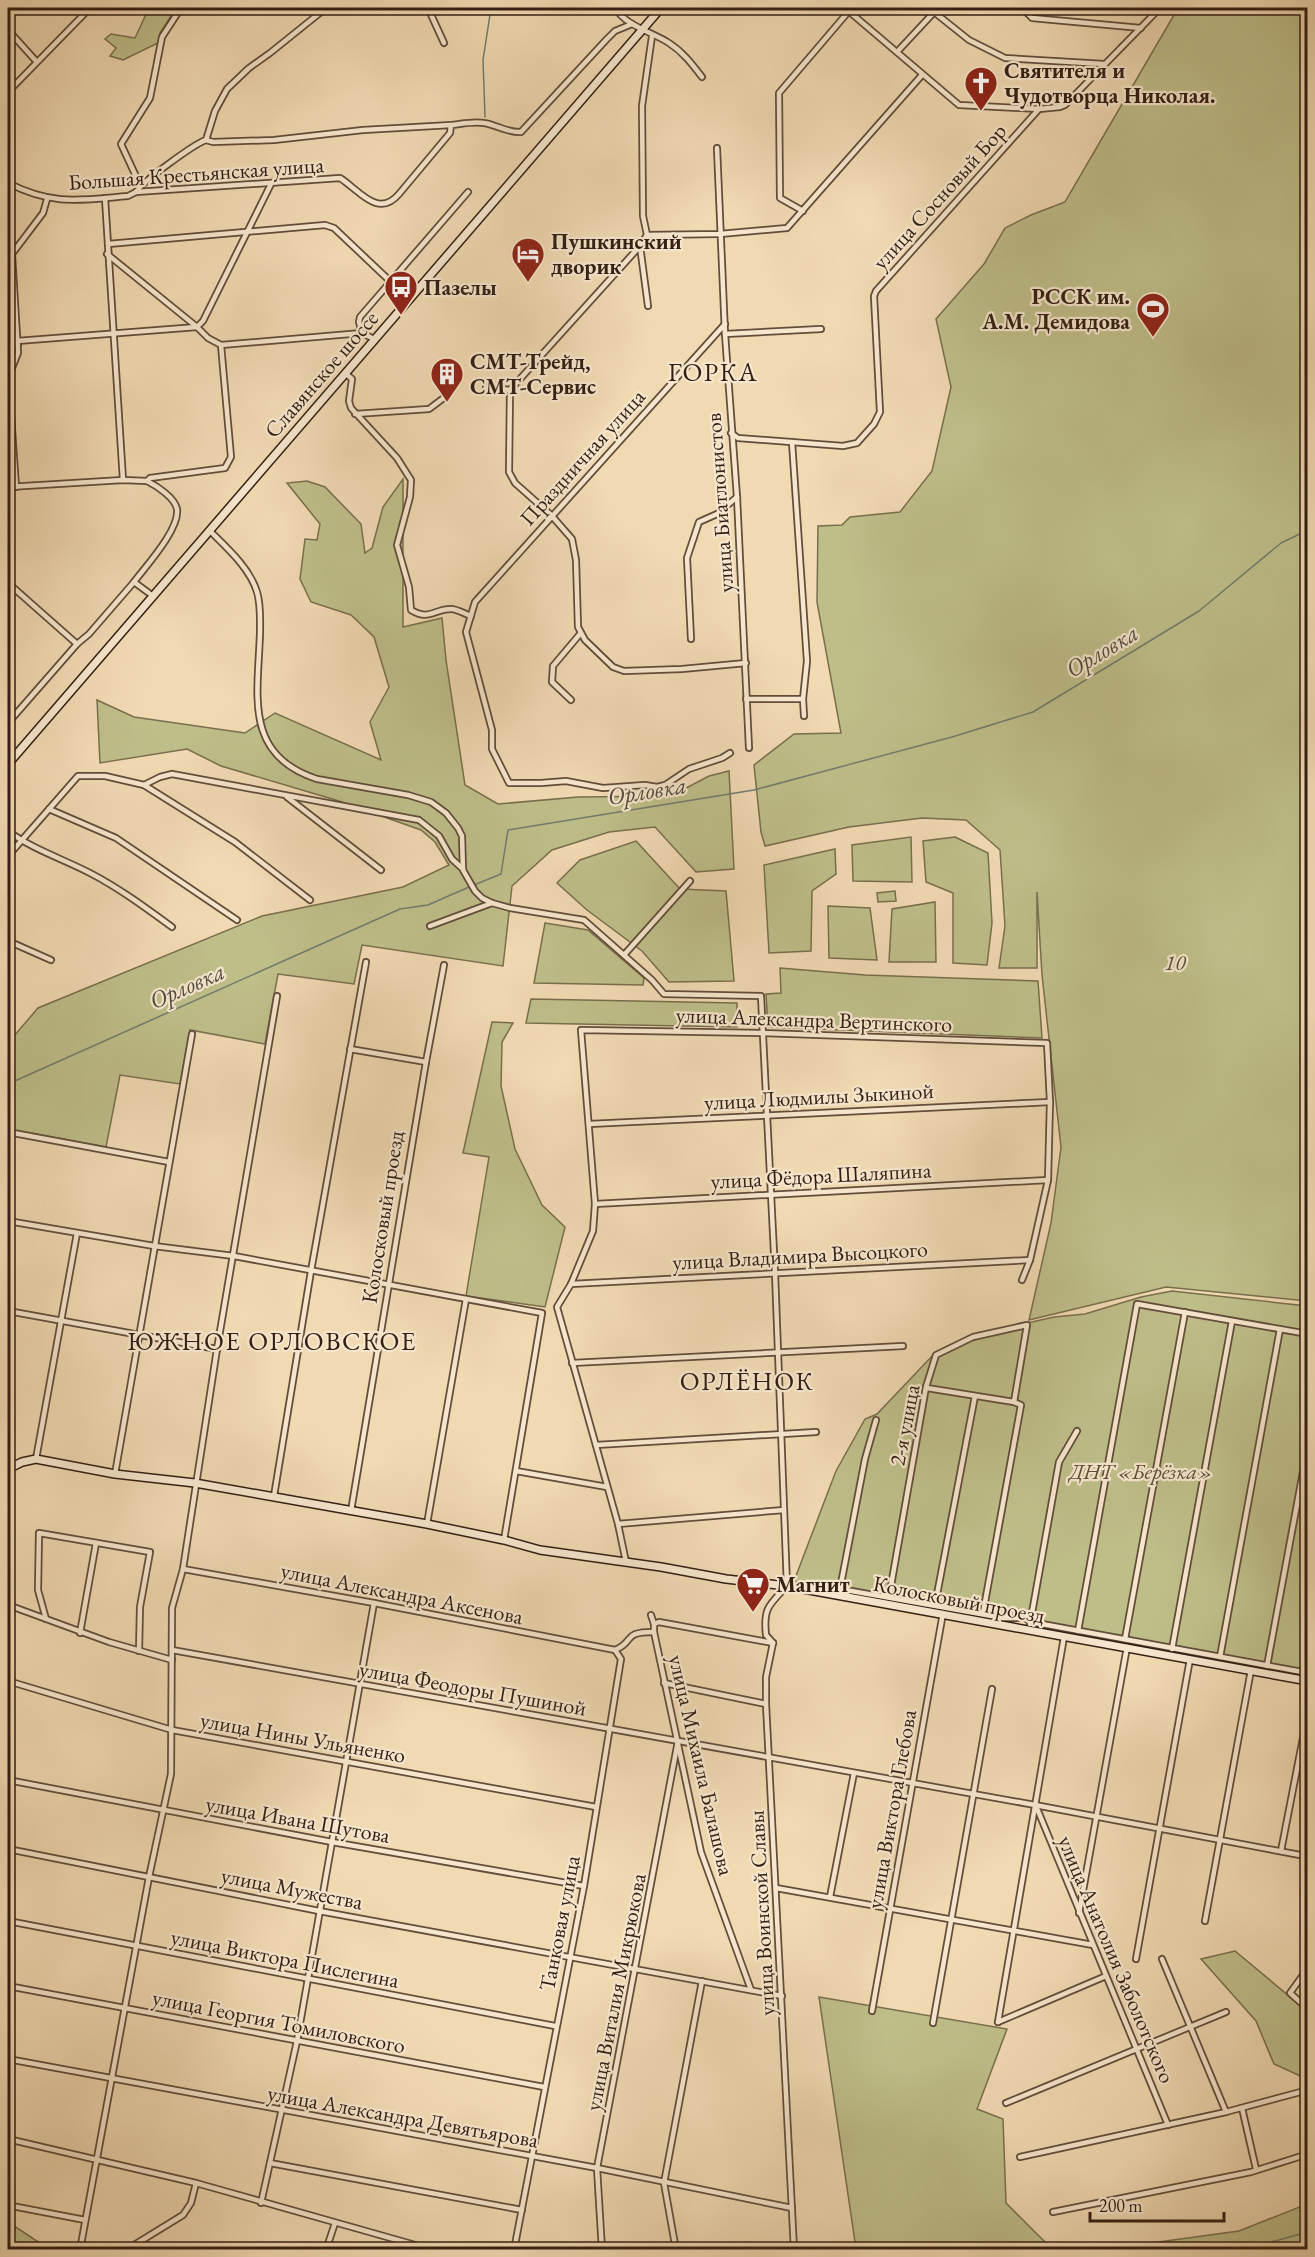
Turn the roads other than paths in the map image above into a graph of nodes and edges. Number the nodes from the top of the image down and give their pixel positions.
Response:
1 (90, 8) edge
2 (181, 8) edge
3 (326, 8) edge
4 (428, 8) edge
5 (615, 8) edge
6 (661, 8) edge
7 (938, 8) edge
8 (1022, 8) edge
9 (1160, 8) edge
10 (847, 9) edge
11 (934, 12) junction
12 (632, 24) junction
13 (644, 28) junction
14 (1141, 28) junction
15 (8, 30) edge
16 (652, 36) junction
17 (444, 43) dead end
18 (897, 52) junction
19 (36, 61) junction
20 (1104, 64) junction
21 (922, 75) junction
22 (702, 77) dead end
23 (8, 92) edge
24 (1039, 109) junction
25 (451, 125) junction
26 (206, 140) junction
27 (717, 148) dead end
28 (8, 183) edge
29 (271, 184) junction
30 (140, 185) junction
31 (136, 192) junction
32 (468, 192) dead end
33 (105, 198) junction
34 (47, 199) junction
35 (803, 211) junction
36 (246, 232) junction
37 (720, 234) junction
38 (647, 235) junction
39 (108, 244) junction
40 (640, 246) junction
41 (107, 254) junction
42 (391, 282) junction
43 (648, 306) dead end
44 (724, 324) junction
45 (197, 327) junction
46 (821, 329) dead end
47 (362, 333) junction
48 (725, 334) junction
49 (113, 335) junction
50 (374, 339) junction
51 (18, 343) junction
52 (8, 345) edge
53 (221, 345) junction
54 (345, 373) junction
55 (486, 387) dead end
56 (510, 390) junction
57 (446, 398) dead end
58 (355, 414) junction
59 (731, 433) junction
60 (792, 442) junction
61 (123, 480) junction
62 (147, 481) junction
63 (16, 487) junction
64 (8, 488) edge
65 (737, 497) junction
66 (551, 515) junction
67 (209, 530) junction
68 (134, 582) junction
69 (8, 584) edge
70 (153, 596) junction
71 (471, 616) junction
72 (580, 634) junction
73 (691, 639) dead end
74 (76, 644) junction
75 (746, 663) junction
76 (746, 699) junction
77 (803, 699) junction
78 (571, 700) dead end
79 (804, 716) dead end
80 (8, 723) edge
81 (749, 748) dead end
82 (730, 753) dead end
83 (8, 763) edge
84 (144, 785) junction
85 (285, 795) junction
86 (49, 809) junction
87 (8, 831) edge
88 (21, 841) junction
89 (8, 856) edge
90 (381, 870) dead end
91 (463, 870) junction
92 (690, 881) dead end
93 (310, 900) dead end
94 (492, 903) junction
95 (237, 920) dead end
96 (430, 926) dead end
97 (172, 927) dead end
98 (8, 940) edge
99 (624, 955) junction
100 (51, 960) dead end
101 (366, 962) dead end
102 (444, 965) dead end
103 (277, 996) dead end
104 (762, 1033) junction
105 (192, 1034) dead end
106 (350, 1049) junction
107 (426, 1062) junction
108 (1050, 1102) junction
109 (766, 1115) junction
110 (589, 1124) junction
111 (8, 1132) edge
112 (169, 1162) junction
113 (1048, 1180) junction
114 (770, 1194) junction
115 (596, 1204) junction
116 (8, 1221) edge
117 (77, 1233) junction
118 (154, 1246) junction
119 (234, 1256) junction
120 (1030, 1260) junction
121 (311, 1270) junction
122 (775, 1273) junction
123 (1022, 1280) dead end
124 (389, 1284) junction
125 (571, 1284) junction
126 (466, 1299) junction
127 (8, 1311) edge
128 (1185, 1312) junction
129 (1233, 1320) junction
130 (61, 1321) junction
131 (1280, 1329) junction
132 (1308, 1334) edge
133 (138, 1335) junction
134 (903, 1346) dead end
135 (217, 1349) junction
136 (777, 1352) junction
137 (572, 1363) junction
138 (927, 1388) junction
139 (975, 1396) junction
140 (1014, 1402) junction
141 (876, 1420) dead end
142 (1077, 1431) dead end
143 (782, 1432) junction
144 (816, 1432) dead end
145 (1308, 1444) edge
146 (597, 1445) junction
147 (36, 1459) junction
148 (8, 1469) edge
149 (516, 1472) junction
150 (115, 1474) junction
151 (195, 1483) junction
152 (607, 1487) junction
153 (274, 1496) junction
154 (784, 1510) junction
155 (351, 1511) junction
156 (427, 1524) junction
157 (618, 1524) junction
158 (504, 1540) junction
159 (96, 1543) junction
160 (626, 1562) junction
161 (183, 1569) junction
162 (787, 1586) junction
163 (889, 1597) junction
164 (374, 1603) junction
165 (8, 1605) edge
166 (935, 1605) junction
167 (944, 1613) junction
168 (983, 1613) junction
169 (651, 1615) dead end
170 (46, 1619) junction
171 (1031, 1622) junction
172 (654, 1624) junction
173 (1028, 1630) junction
174 (1078, 1631) junction
175 (654, 1632) junction
176 (80, 1633) junction
177 (1064, 1637) junction
178 (773, 1643) junction
179 (1126, 1643) junction
180 (1172, 1649) junction
181 (172, 1650) junction
182 (615, 1650) junction
183 (139, 1651) junction
184 (1220, 1657) junction
185 (1190, 1659) junction
186 (172, 1660) junction
187 (1268, 1666) junction
188 (1251, 1670) junction
189 (1308, 1673) edge
190 (8, 1681) edge
191 (1308, 1681) edge
192 (664, 1683) junction
193 (359, 1684) junction
194 (992, 1689) dead end
195 (766, 1704) junction
196 (1308, 1712) edge
197 (172, 1730) junction
198 (610, 1730) junction
199 (678, 1741) junction
200 (768, 1758) junction
201 (345, 1762) junction
202 (854, 1773) junction
203 (8, 1780) edge
204 (912, 1783) junction
205 (974, 1794) junction
206 (1035, 1805) junction
207 (596, 1807) junction
208 (163, 1811) junction
209 (1098, 1817) junction
210 (1159, 1829) junction
211 (1220, 1839) junction
212 (332, 1842) junction
213 (8, 1849) edge
214 (1281, 1851) junction
215 (1300, 1855) dead end
216 (149, 1877) junction
217 (584, 1886) junction
218 (776, 1888) junction
219 (830, 1897) junction
220 (890, 1909) junction
221 (319, 1911) junction
222 (1079, 1913) junction
223 (951, 1919) junction
224 (8, 1921) edge
225 (1204, 1921) dead end
226 (1015, 1931) junction
227 (1093, 1945) junction
228 (138, 1947) junction
229 (570, 1956) junction
230 (1136, 1959) dead end
231 (1162, 1959) dead end
232 (1308, 1968) edge
233 (637, 1969) junction
234 (1106, 1976) junction
235 (308, 1978) junction
236 (702, 1982) junction
237 (8, 1986) edge
238 (751, 1990) junction
239 (782, 1996) junction
240 (126, 2009) junction
241 (1308, 2009) edge
242 (872, 2011) dead end
243 (1226, 2012) dead end
244 (933, 2023) dead end
245 (555, 2026) junction
246 (1189, 2027) junction
247 (297, 2041) junction
248 (1137, 2048) junction
249 (8, 2059) edge
250 (113, 2079) junction
251 (544, 2087) junction
252 (1308, 2090) edge
253 (1006, 2103) dead end
254 (1242, 2108) junction
255 (283, 2111) junction
256 (1226, 2112) junction
257 (1168, 2125) junction
258 (8, 2139) edge
259 (1308, 2154) edge
260 (532, 2156) junction
261 (1020, 2157) dead end
262 (97, 2158) junction
263 (270, 2163) junction
264 (597, 2168) junction
265 (1256, 2169) junction
266 (196, 2183) junction
267 (664, 2183) junction
268 (261, 2203) junction
269 (12, 2206) dead end
270 (792, 2208) junction
271 (522, 2210) junction
272 (1053, 2212) dead end
273 (85, 2220) junction
274 (334, 2223) junction
275 (80, 2250) edge
276 (126, 2250) edge
277 (326, 2250) edge
278 (433, 2250) edge
279 (514, 2250) edge
280 (602, 2250) edge
281 (676, 2250) edge
282 (794, 2250) edge

1 - 19 street
2 - 30 street
3 - 26 street
4 - 17 street
5 - 12 street
6 - 13 street, Славянское шоссе
7 - 11 street
8 - 14 street
9 - 14 street
10 - 18 street
10 - 35 street
11 - 18 street
11 - 20 street
12 - 13 street
12 - 25 street, Большая Крестьянская улица
13 - 16 street
13 - 50 street, Славянское шоссе
14 - 20 street
15 - 19 street
16 - 22 street
16 - 38 street
18 - 21 street
19 - 23 street
20 - 24 street
21 - 24 street
21 - 35 street
24 - 60 street, улица Сосновый Бор
25 - 26 street, Большая Крестьянская улица
25 - 29 street, Большая Крестьянская улица
26 - 30 street
27 - 37 street, улица Биатлонистов
28 - 34 street, Большая Крестьянская улица
29 - 31 street, Большая Крестьянская улица
29 - 36 street
30 - 31 street
31 - 33 street, Большая Крестьянская улица
32 - 42 street
33 - 34 street, Большая Крестьянская улица
33 - 39 street
34 - 51 street
35 - 37 street
36 - 39 street
36 - 42 street
36 - 45 street
37 - 38 street
37 - 44 street, улица Биатлонистов
38 - 40 street
39 - 41 street
40 - 43 street
40 - 56 street
41 - 45 street
41 - 49 street
42 - 47 street
44 - 48 street, улица Биатлонистов
44 - 66 street, Праздничная улица
45 - 49 street
45 - 53 street
46 - 48 street
47 - 50 street
47 - 53 street
48 - 59 street, улица Биатлонистов
49 - 51 street
49 - 61 street
50 - 54 street, Славянское шоссе
51 - 52 street
51 - 63 street
53 - 62 street
54 - 58 street
54 - 67 street, Славянское шоссе
55 - 56 street
56 - 66 street
57 - 58 street
58 - 71 street
59 - 60 street, улица Сосновый Бор
59 - 65 street, улица Биатлонистов
60 - 77 street
61 - 62 street
61 - 63 street
62 - 68 street
63 - 64 street
65 - 73 street
65 - 75 street, улица Биатлонистов
66 - 71 street, Праздничная улица
66 - 72 street
67 - 70 street, Славянское шоссе
67 - 91 street
68 - 70 street
68 - 74 street
69 - 74 street
70 - 83 street, Славянское шоссе
71 - 82 street
72 - 75 street
72 - 78 street
74 - 80 street
75 - 76 street, улица Биатлонистов
76 - 77 street
76 - 81 street, улица Биатлонистов
77 - 79 street
84 - 85 street
84 - 86 street
84 - 93 street
85 - 90 street
85 - 91 street
86 - 88 street
86 - 95 street
87 - 88 street
88 - 89 street
88 - 97 street
91 - 94 street
92 - 99 street
94 - 96 street
94 - 99 street
98 - 100 street
99 - 104 street
101 - 106 street
102 - 107 street, Колосковый проезд
103 - 119 street
104 - 108 street, улица Александра Вертинского
104 - 109 street
104 - 110 street, улица Александра Вертинского
105 - 112 street
106 - 107 street
106 - 121 street
107 - 124 street, Колосковый проезд
108 - 109 street, улица Людмилы Зыкиной
108 - 113 street
109 - 110 street, улица Людмилы Зыкиной
109 - 114 street
110 - 115 street
111 - 112 street
112 - 118 street
113 - 114 street, улица Фёдора Шаляпина
113 - 120 street
114 - 115 street, улица Фёдора Шаляпина
114 - 122 street
115 - 125 street
116 - 117 street
117 - 118 street
117 - 130 street
118 - 119 street
118 - 133 street
119 - 121 street
119 - 135 street
120 - 122 street, улица Владимира Высоцкого
120 - 123 street
121 - 124 street
121 - 153 street
122 - 125 street, улица Владимира Высоцкого
122 - 136 street
124 - 126 street
124 - 155 street, Колосковый проезд
125 - 137 street
126 - 149 street
126 - 156 street
127 - 130 street
128 - 129 street
128 - 174 street
128 - 179 street
129 - 131 street
129 - 180 street
130 - 133 street
130 - 147 street
131 - 132 street
131 - 184 street
133 - 135 street
133 - 150 street
134 - 136 street
135 - 151 street
136 - 137 street
136 - 143 street
137 - 146 street
138 - 139 street
138 - 140 street, 2-я улица
138 - 163 street, 2-я улица
139 - 140 street
139 - 166 street
140 - 168 street
141 - 163 street
142 - 171 street
143 - 144 street
143 - 146 street
143 - 154 street
145 - 187 street
146 - 152 street
147 - 148 street
147 - 150 street, Колосковый проезд
149 - 152 street
149 - 158 street
150 - 151 street, Колосковый проезд
151 - 153 street, Колосковый проезд
151 - 161 street
152 - 157 street
153 - 155 street, Колосковый проезд
154 - 157 street
154 - 162 street
155 - 156 street, Колосковый проезд
156 - 158 street, Колосковый проезд
157 - 160 street
158 - 160 street, Колосковый проезд
159 - 170 street
159 - 176 street
159 - 183 street
160 - 162 street, Колосковый проезд
161 - 164 street, улица Александра Аксенова
161 - 181 street
162 - 167 street, Колосковый проезд
162 - 178 street, улица Воинской Славы
163 - 166 street
164 - 182 street, улица Александра Аксенова
164 - 193 street
165 - 170 street
166 - 168 street
167 - 173 street, Колосковый проезд
167 - 204 street, улица Виктора Глебова
168 - 171 street
169 - 172 street, улица Михаила Балашова
170 - 176 street
171 - 173 street
171 - 174 street
172 - 175 street, улица Михаила Балашова
172 - 178 street
173 - 177 street, Колосковый проезд
174 - 179 street
175 - 182 street
175 - 192 street, улица Михаила Балашова
176 - 183 street
177 - 179 street, Колосковый проезд
177 - 206 street, улица Анатолия Заболотского
178 - 195 street, улица Воинской Славы
179 - 180 street
179 - 185 street, Колосковый проезд
179 - 209 street
180 - 184 street
181 - 186 street
181 - 193 street, улица Феодоры Пушиной
182 - 198 street, Танковая улица
183 - 186 street
184 - 187 street
185 - 188 street, Колосковый проезд
185 - 210 street
186 - 197 street
187 - 189 street
188 - 191 street, Колосковый проезд
188 - 211 street
190 - 197 street, улица Нины Ульяненко
192 - 195 street
192 - 199 street, улица Михаила Балашова
193 - 198 street, улица Феодоры Пушиной
193 - 201 street
194 - 205 street
195 - 200 street, улица Воинской Славы
196 - 214 street
197 - 201 street, улица Нины Ульяненко
197 - 208 street
198 - 199 street, улица Феодоры Пушиной
198 - 207 street, Танковая улица
199 - 200 street, улица Феодоры Пушиной
199 - 233 street, улица Виталия Микрюкова
199 - 238 street, улица Михаила Балашова
200 - 202 street, улица Феодоры Пушиной
200 - 218 street, улица Воинской Славы
201 - 207 street, улица Нины Ульяненко
201 - 212 street
202 - 204 street, улица Феодоры Пушиной
202 - 219 street, улица Виктора Глебова
203 - 208 street, улица Ивана Шутова
204 - 205 street, улица Феодоры Пушиной
204 - 220 street, улица Виктора Глебова
205 - 206 street, улица Феодоры Пушиной
205 - 223 street
206 - 209 street, улица Феодоры Пушиной
206 - 222 street, улица Анатолия Заболотского
206 - 226 street, улица Анатолия Заболотского
207 - 217 street, Танковая улица
208 - 212 street, улица Ивана Шутова
208 - 216 street
209 - 210 street, улица Феодоры Пушиной
209 - 222 street
210 - 211 street, улица Феодоры Пушиной
210 - 230 street
211 - 214 street, улица Феодоры Пушиной
211 - 225 street
212 - 217 street, улица Ивана Шутова
212 - 221 street
213 - 216 street, улица Мужества
214 - 215 street, улица Феодоры Пушиной
216 - 221 street, улица Мужества
216 - 228 street
217 - 229 street, Танковая улица
218 - 219 street
218 - 239 street, улица Воинской Славы
219 - 220 street
220 - 223 street
220 - 242 street, улица Виктора Глебова
221 - 229 street, улица Мужества
221 - 235 street
222 - 227 street, улица Анатолия Заболотского
223 - 226 street
223 - 244 street
224 - 228 street, улица Виктора Пислегина
226 - 227 street
226 - 234 street, улица Анатолия Заболотского
227 - 234 street, улица Анатолия Заболотского
228 - 235 street, улица Виктора Пислегина
228 - 240 street
229 - 233 street, улица Мужества
229 - 245 street, Танковая улица
231 - 246 street
232 - 241 street
233 - 236 street, улица Мужества
233 - 264 street, улица Виталия Микрюкова
234 - 248 street, улица Анатолия Заболотского
235 - 245 street, улица Виктора Пислегина
235 - 247 street
236 - 238 street, улица Мужества
236 - 267 street
237 - 240 street, улица Георгия Томиловского
238 - 239 street, улица Мужества
239 - 270 street, улица Воинской Славы
240 - 247 street, улица Георгия Томиловского
240 - 250 street
243 - 246 street
245 - 251 street, Танковая улица
246 - 248 street
246 - 256 street
247 - 251 street, улица Георгия Томиловского
247 - 255 street
248 - 253 street
248 - 257 street, улица Анатолия Заболотского
249 - 250 street, улица Александра Девятьярова
250 - 255 street, улица Александра Девятьярова
250 - 262 street
251 - 260 street, Танковая улица
252 - 254 street
254 - 256 street
254 - 265 street
255 - 260 street, улица Александра Девятьярова
255 - 263 street
256 - 257 street
257 - 261 street
258 - 262 street
259 - 265 street
260 - 264 street, улица Александра Девятьярова
260 - 271 street, Танковая улица
262 - 266 street
262 - 273 street
263 - 268 street
263 - 271 street
264 - 267 street, улица Александра Девятьярова
264 - 280 street, улица Виталия Микрюкова
265 - 272 street
266 - 268 street
266 - 276 street
267 - 270 street, улица Александра Девятьярова
267 - 281 street
268 - 274 street
269 - 273 street
270 - 282 street, улица Воинской Славы
271 - 279 street, Танковая улица
273 - 275 street
274 - 277 street
274 - 278 street

